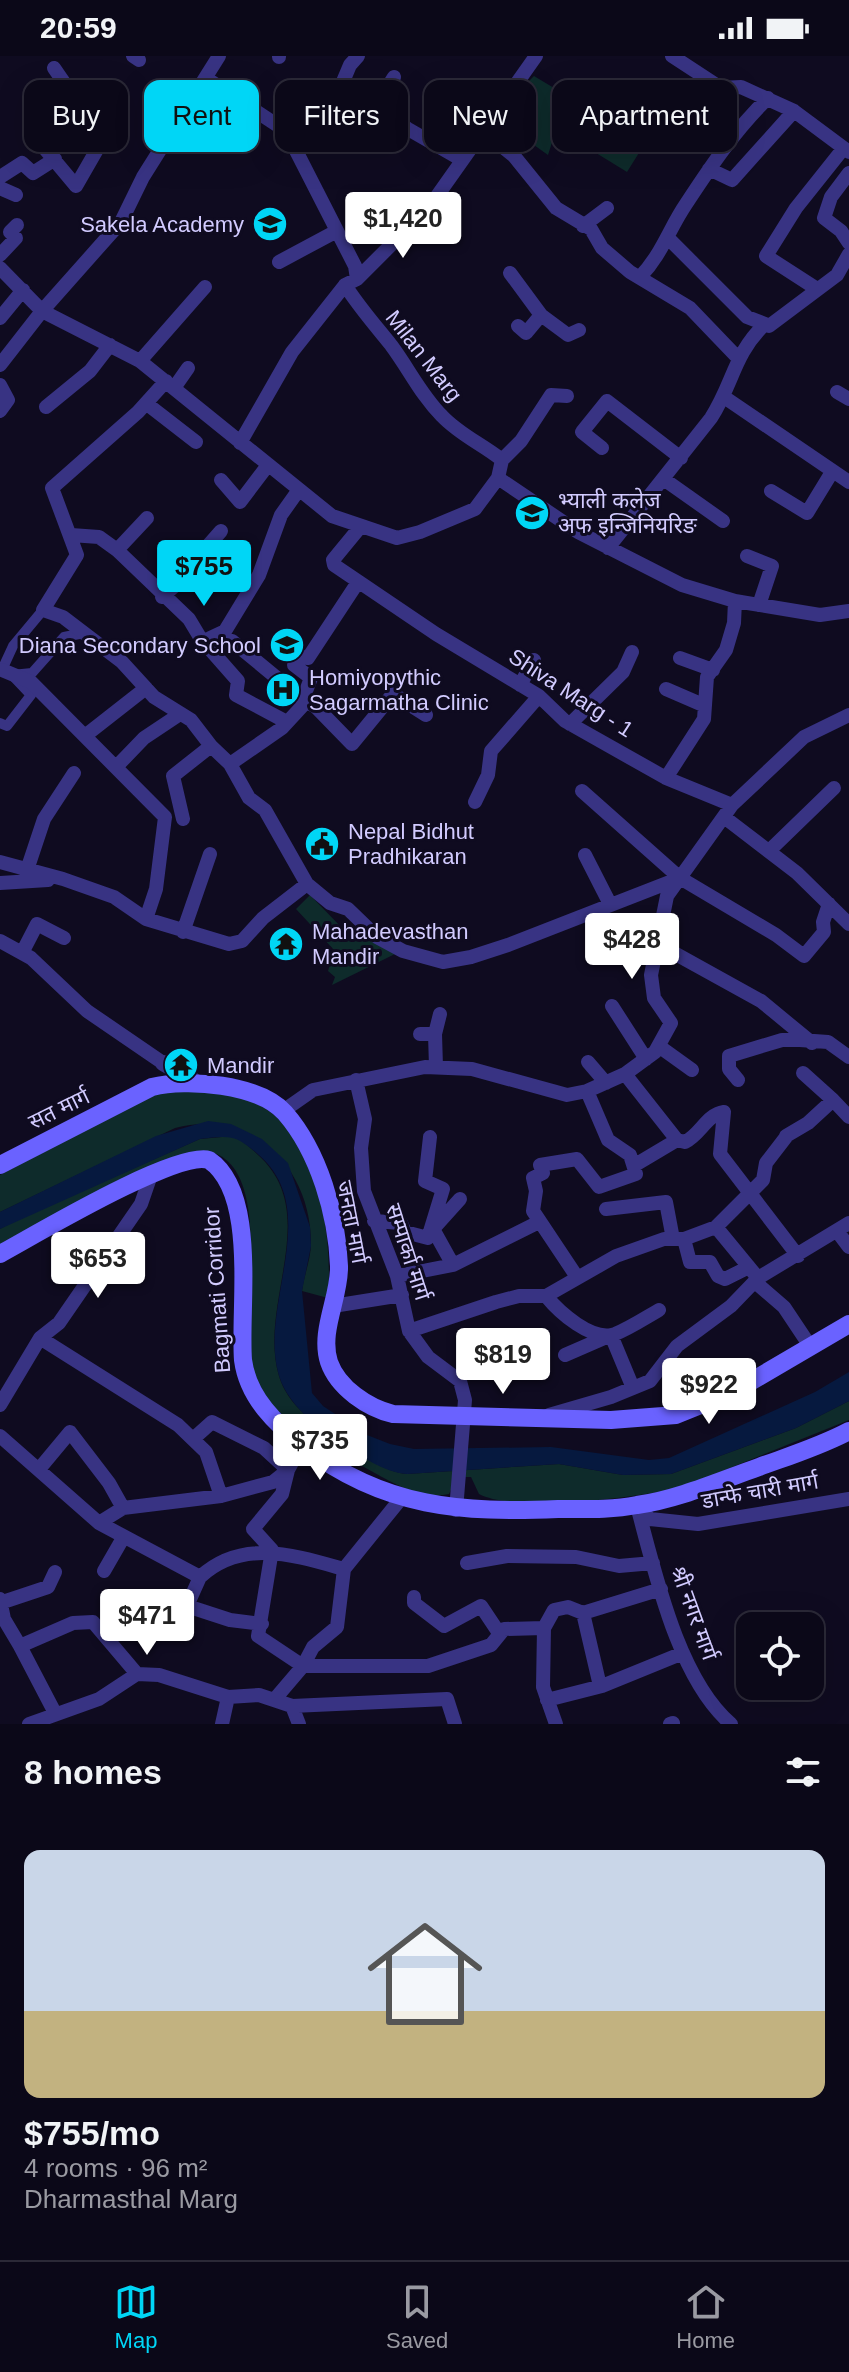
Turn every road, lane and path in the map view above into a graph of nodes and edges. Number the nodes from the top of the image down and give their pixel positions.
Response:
1 (219, 56) edge
2 (358, 56) edge
3 (536, 56) edge
4 (672, 56) edge
5 (54, 68) dead end
6 (394, 77) dead end
7 (206, 78) junction
8 (62, 80) edge
9 (344, 80) edge
10 (392, 80) edge
11 (519, 80) edge
12 (768, 98) junction
13 (794, 111) junction
14 (408, 127) edge
15 (846, 150) edge
16 (49, 152) edge
17 (96, 152) edge
18 (468, 152) edge
19 (509, 152) edge
20 (55, 159) junction
21 (462, 160) junction
22 (709, 169) junction
23 (849, 173) edge
24 (0, 177) edge
25 (0, 188) edge
26 (16, 195) dead end
27 (607, 208) dead end
28 (17, 225) dead end
29 (583, 226) junction
30 (335, 232) junction
31 (669, 239) junction
32 (849, 243) edge
33 (849, 254) edge
34 (0, 255) edge
35 (279, 262) dead end
36 (0, 268) edge
37 (510, 273) dead end
38 (643, 274) junction
39 (843, 278) edge
40 (351, 282) junction
41 (205, 287) dead end
42 (817, 289) junction
43 (23, 290) junction
44 (42, 311) junction
45 (541, 315) junction
46 (0, 318) edge
47 (765, 324) junction
48 (518, 326) dead end
49 (579, 330) dead end
50 (110, 345) junction
51 (737, 357) junction
52 (140, 361) junction
53 (0, 365) edge
54 (188, 368) dead end
55 (170, 384) junction
56 (0, 385) edge
57 (567, 396) dead end
58 (724, 397) junction
59 (147, 404) junction
60 (46, 407) dead end
61 (0, 411) edge
62 (196, 442) dead end
63 (240, 443) junction
64 (602, 448) dead end
65 (681, 458) junction
66 (502, 460) junction
67 (268, 465) junction
68 (832, 472) junction
69 (498, 478) junction
70 (221, 480) dead end
71 (665, 480) junction
72 (849, 482) edge
73 (298, 491) junction
74 (771, 491) dead end
75 (147, 518) dead end
76 (723, 521) dead end
77 (361, 526) junction
78 (221, 531) dead end
79 (71, 535) junction
80 (608, 548) junction
81 (117, 550) junction
82 (747, 556) dead end
83 (358, 582) junction
84 (162, 597) junction
85 (735, 601) junction
86 (759, 605) junction
87 (43, 610) junction
88 (849, 611) edge
89 (84, 633) junction
90 (205, 639) junction
91 (632, 652) dead end
92 (680, 658) dead end
93 (534, 660) dead end
94 (713, 670) junction
95 (7, 672) edge
96 (520, 685) junction
97 (146, 688) junction
98 (666, 689) dead end
99 (539, 696) junction
100 (306, 702) junction
101 (703, 705) junction
102 (180, 714) junction
103 (426, 715) dead end
104 (849, 715) edge
105 (0, 723) edge
106 (570, 724) junction
107 (282, 728) junction
108 (86, 735) junction
109 (211, 746) junction
110 (230, 764) junction
111 (117, 766) junction
112 (74, 773) dead end
113 (666, 778) junction
114 (834, 788) dead end
115 (582, 791) dead end
116 (475, 802) dead end
117 (728, 811) junction
118 (165, 817) junction
119 (770, 850) junction
120 (210, 854) dead end
121 (585, 855) dead end
122 (0, 862) edge
123 (27, 870) junction
124 (680, 878) junction
125 (63, 879) junction
126 (0, 883) edge
127 (307, 884) junction
128 (610, 904) junction
129 (829, 904) junction
130 (146, 919) junction
131 (849, 924) edge
132 (183, 932) junction
133 (64, 938) dead end
134 (0, 941) edge
135 (656, 943) junction
136 (22, 953) junction
137 (612, 1006) dead end
138 (440, 1014) dead end
139 (420, 1034) dead end
140 (435, 1034) junction
141 (812, 1043) junction
142 (660, 1047) junction
143 (849, 1057) edge
144 (646, 1059) junction
145 (588, 1062) dead end
146 (163, 1063) joint
147 (436, 1067) junction
148 (692, 1070) dead end
149 (803, 1073) dead end
150 (625, 1074) junction
151 (356, 1080) junction
152 (738, 1080) dead end
153 (196, 1082) junction
154 (606, 1083) junction
155 (587, 1091) junction
156 (833, 1100) junction
157 (283, 1111) junction
158 (849, 1117) edge
159 (430, 1137) dead end
160 (677, 1140) junction
161 (0, 1165) edge
162 (635, 1171) junction
163 (151, 1175) junction
164 (750, 1193) junction
165 (460, 1199) dead end
166 (639, 1204) junction
167 (606, 1209) dead end
168 (374, 1221) junction
169 (539, 1222) junction
170 (716, 1227) junction
171 (843, 1227) edge
172 (678, 1239) junction
173 (849, 1247) edge
174 (0, 1254) edge
175 (798, 1256) junction
176 (453, 1265) junction
177 (397, 1276) junction
178 (754, 1276) junction
179 (577, 1277) junction
180 (402, 1295) junction
181 (546, 1296) junction
182 (333, 1306) junction
183 (659, 1310) dead end
184 (849, 1324) edge
185 (409, 1331) junction
186 (611, 1335) junction
187 (40, 1338) junction
188 (810, 1346) junction
189 (565, 1355) dead end
190 (633, 1388) junction
191 (2, 1395) edge
192 (540, 1417) junction
193 (464, 1426) junction
194 (849, 1431) edge
195 (0, 1437) edge
196 (193, 1439) junction
197 (302, 1444) junction
198 (40, 1468) junction
199 (288, 1470) junction
200 (221, 1496) junction
201 (403, 1496) junction
202 (849, 1499) edge
203 (637, 1506) junction
204 (123, 1508) junction
205 (456, 1510) junction
206 (99, 1523) junction
207 (123, 1538) junction
208 (272, 1550) junction
209 (467, 1563) dead end
210 (653, 1563) junction
211 (344, 1569) junction
212 (104, 1571) dead end
213 (55, 1572) dead end
214 (200, 1577) junction
215 (661, 1589) junction
216 (414, 1597) dead end
217 (1, 1601) edge
218 (583, 1613) junction
219 (262, 1624) junction
220 (544, 1628) junction
221 (499, 1633) junction
222 (20, 1646) junction
223 (683, 1653) junction
224 (303, 1666) junction
225 (137, 1674) junction
226 (600, 1686) junction
227 (228, 1697) junction
228 (274, 1700) junction
229 (547, 1700) junction
230 (292, 1706) junction
231 (55, 1713) junction
232 (29, 1724) edge
233 (222, 1724) edge
234 (299, 1724) edge
235 (455, 1724) edge
236 (556, 1724) edge
237 (731, 1724) edge

1 - 7 street
2 - 9 street
3 - 11 street
4 - 12 street
5 - 8 street
6 - 10 street
7 - 30 street, Milan Marg
7 - 44 street
12 - 13 street
12 - 22 street
13 - 15 street
13 - 22 street
14 - 21 street
15 - 42 street
16 - 20 street
17 - 20 street
18 - 21 street
19 - 29 street
20 - 24 street
21 - 40 street
22 - 31 street
23 - 32 street
25 - 26 street
27 - 29 street
28 - 34 street
29 - 38 street
30 - 35 street
30 - 40 street, Milan Marg
31 - 38 street
31 - 47 street
33 - 39 street
36 - 43 street
37 - 45 street
38 - 51 street
39 - 42 street
40 - 63 street
40 - 66 street, Milan Marg
41 - 52 street
42 - 47 street
43 - 44 street
43 - 46 street
44 - 50 street
44 - 53 street
45 - 48 street
45 - 49 street
47 - 51 street
50 - 52 street
50 - 60 street
51 - 58 street
52 - 55 street
54 - 55 street
55 - 59 street
55 - 63 street
56 - 61 street
57 - 66 street
58 - 65 street
58 - 68 street
59 - 62 street
59 - 79 street
63 - 67 street
64 - 65 street
65 - 71 street
66 - 69 street
67 - 70 street
67 - 73 street
68 - 72 street
68 - 74 street
69 - 77 street
69 - 80 street
71 - 76 street
71 - 80 street
73 - 77 street
73 - 90 street
75 - 81 street
77 - 83 street, Shiva Marg - 1
78 - 84 street
79 - 81 street
79 - 87 street
80 - 85 street
81 - 84 street
82 - 86 street
83 - 96 street, Shiva Marg - 1
83 - 100 street
84 - 90 street
85 - 86 street
85 - 94 street
86 - 88 street
87 - 89 street
87 - 95 street
89 - 95 street
89 - 97 street
90 - 100 street
90 - 107 street
91 - 106 street
92 - 94 street
93 - 96 street
94 - 101 street
95 - 105 street
95 - 108 street
96 - 99 street, Shiva Marg - 1
97 - 102 street
97 - 108 street
98 - 101 street
99 - 106 street, Shiva Marg - 1
99 - 116 street
100 - 103 street
100 - 107 street
101 - 113 street
102 - 109 street
102 - 111 street
104 - 117 street
106 - 113 street, Shiva Marg - 1
107 - 110 street
108 - 111 street
109 - 110 street
109 - 118 street
110 - 127 street
111 - 118 street
112 - 123 street
113 - 117 street, Shiva Marg - 1
114 - 119 street
115 - 124 street
117 - 119 street, Shiva Marg - 1
117 - 124 street
118 - 130 street
119 - 129 street, Shiva Marg - 1
120 - 132 street
121 - 128 street
122 - 123 street
123 - 125 street
124 - 128 street
124 - 129 street
124 - 135 street
125 - 126 street
125 - 130 street
127 - 128 street
127 - 132 street
129 - 131 street, Shiva Marg - 1
130 - 132 street
133 - 136 street
134 - 136 street
135 - 141 street
135 - 142 street
136 - 146 street
137 - 144 street
138 - 140 street
139 - 140 street
140 - 147 street
141 - 143 street
141 - 152 street
142 - 144 street
142 - 148 street
144 - 150 street
145 - 154 street
146 - 153 street
147 - 151 street
147 - 155 street
149 - 156 street
150 - 154 street
150 - 160 street
151 - 157 street
151 - 168 street, सम्पार्का मार्ग
153 - 157 main road
153 - 161 main road, सत मार्ग
154 - 155 street
155 - 162 street
156 - 158 street
156 - 164 street
157 - 182 main road, जनता मार्ग
159 - 168 street
160 - 162 street
160 - 164 street
162 - 166 street
162 - 169 street
163 - 174 main road, Bagmati Corridor
163 - 187 street
163 - 197 main road, Bagmati Corridor
164 - 170 street
164 - 175 street
165 - 176 street
166 - 167 street
166 - 172 street
168 - 177 street, सम्पार्का मार्ग
169 - 176 street
169 - 179 street
170 - 172 street
170 - 178 street
171 - 173 street
171 - 175 street
172 - 178 street
172 - 179 street
175 - 178 street
176 - 177 street
177 - 180 street, सम्पार्का मार्ग
178 - 188 street
178 - 190 street
179 - 181 street
180 - 182 street
180 - 185 street, सम्पार्का मार्ग
181 - 185 street
181 - 186 street
182 - 193 main road, जनता मार्ग
183 - 186 street
184 - 188 main road, जनता मार्ग
185 - 193 street, सम्पार्का मार्ग
186 - 189 street
186 - 190 street
187 - 191 street
187 - 196 street
188 - 192 main road, जनता मार्ग
190 - 192 street
192 - 193 main road, जनता मार्ग
193 - 205 street, सम्पार्का मार्ग
194 - 203 main road, Bagmati Corridor
195 - 198 street
196 - 199 street
196 - 200 street
197 - 199 street
197 - 201 main road, Bagmati Corridor
198 - 204 street
198 - 206 street
199 - 200 street
199 - 208 street
200 - 204 street
201 - 205 main road, Bagmati Corridor
201 - 211 street
202 - 203 street, डान्फे चारी मार्ग
203 - 205 main road, Bagmati Corridor
203 - 210 street, श्री नगर मार्ग
204 - 206 street
206 - 207 street
207 - 212 street
207 - 214 street
208 - 211 street
208 - 214 street
208 - 219 street
209 - 210 street
210 - 215 street, श्री नगर मार्ग
211 - 224 street
213 - 217 street
214 - 219 street
215 - 218 street
215 - 223 street, श्री नगर मार्ग
216 - 221 street
217 - 222 street
218 - 220 street
218 - 226 street
219 - 224 street
220 - 221 street
220 - 229 street
221 - 224 street
222 - 225 street
222 - 231 street
223 - 226 street
223 - 237 street, श्री नगर मार्ग
224 - 228 street
225 - 227 street
225 - 231 street
226 - 229 street
227 - 228 street
227 - 233 street
228 - 230 street
229 - 236 street
230 - 234 street
230 - 235 street
231 - 232 street

